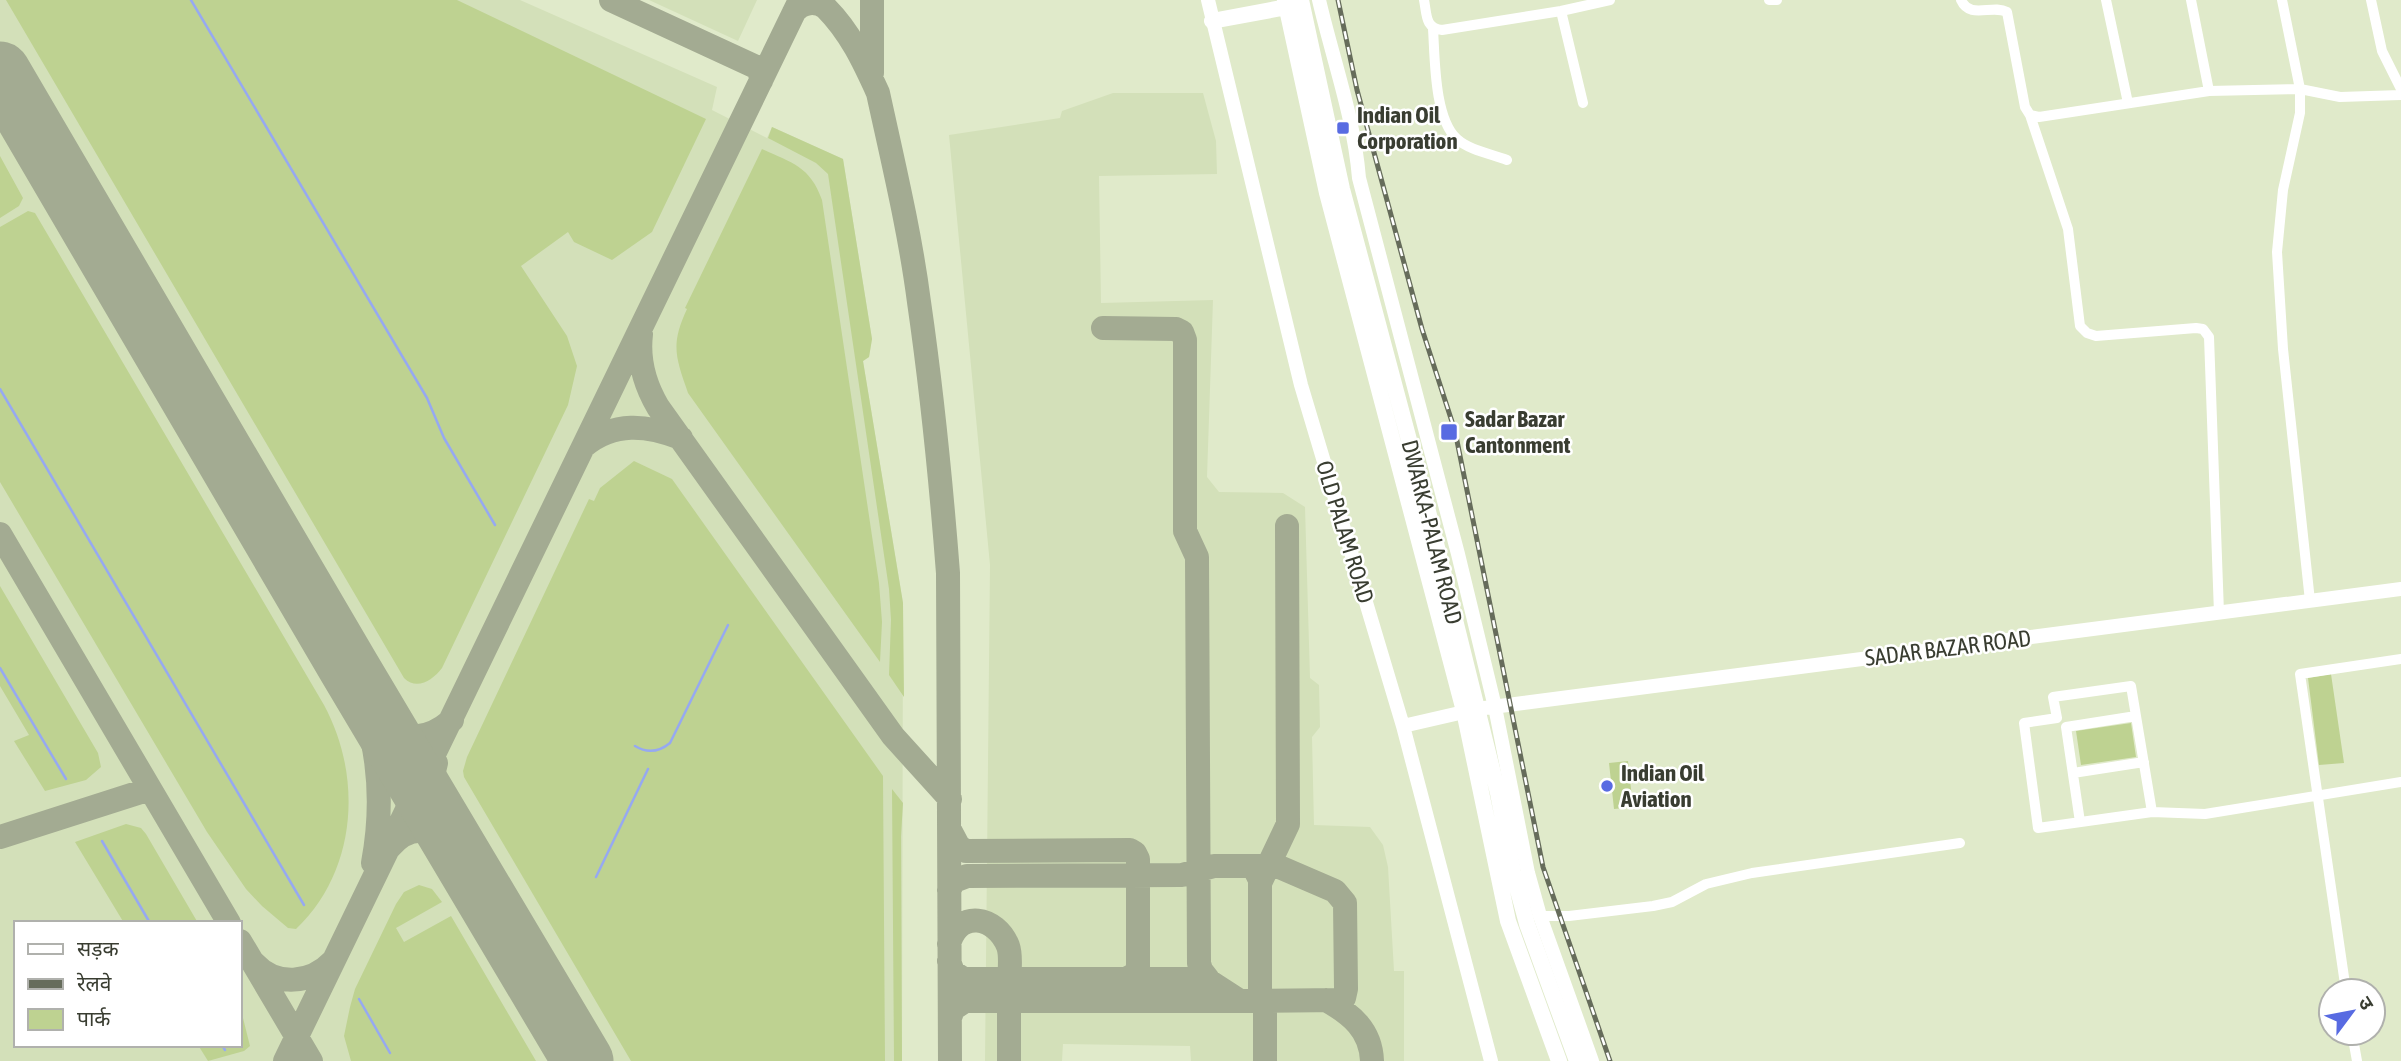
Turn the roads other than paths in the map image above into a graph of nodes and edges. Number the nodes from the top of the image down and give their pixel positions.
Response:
1 (1208, 0) edge
2 (1319, 0) edge
3 (1424, 0) edge
4 (1609, 0) edge
5 (1769, 0) edge
6 (1777, 0) edge
7 (1961, 0) edge
8 (2106, 0) edge
9 (2191, 0) edge
10 (2282, 0) edge
11 (2371, 0) edge
12 (1291, 2) edge
13 (1560, 11) junction
14 (1212, 21) junction
15 (1433, 29) junction
16 (2300, 89) junction
17 (2401, 89) edge
18 (2209, 91) junction
19 (2401, 95) edge
20 (1583, 103) dead end
21 (2128, 103) junction
22 (2030, 115) junction
23 (1507, 160) dead end
24 (2401, 589) edge
25 (2311, 601) junction
26 (2219, 613) junction
27 (2401, 659) edge
28 (1495, 707) junction
29 (1471, 710) junction
30 (2136, 716) junction
31 (2057, 718) junction
32 (1403, 726) junction
33 (2066, 727) junction
34 (2144, 762) junction
35 (2073, 773) junction
36 (2401, 782) edge
37 (2316, 795) junction
38 (2152, 812) junction
39 (2080, 822) junction
40 (1960, 844) dead end
41 (1540, 916) junction
42 (2344, 977) edge
43 (1491, 1061) edge
44 (1559, 1061) edge
45 (1577, 1061) edge
46 (1592, 1061) edge

1 - 14 street, OLD PALAM ROAD
2 - 28 street
3 - 15 street
4 - 13 street
5 - 6 street
7 - 22 street
8 - 21 street
9 - 18 street
10 - 16 street
11 - 17 street
12 - 14 main road
12 - 29 main road, DWARKA-PALAM ROAD
13 - 15 street
13 - 20 street
14 - 32 street, OLD PALAM ROAD
15 - 23 street
16 - 18 street
16 - 19 street
16 - 25 street
18 - 21 street
21 - 22 street
22 - 26 street
24 - 25 street, SADAR BAZAR ROAD
25 - 26 street, SADAR BAZAR ROAD
26 - 28 street, SADAR BAZAR ROAD
27 - 37 street
28 - 29 street, SADAR BAZAR ROAD
28 - 41 street
29 - 32 street, SADAR BAZAR ROAD
29 - 44 main road
29 - 45 main road, DWARKA-PALAM ROAD
30 - 31 street
30 - 33 street
30 - 34 street
31 - 33 street
31 - 39 street
32 - 43 street, OLD PALAM ROAD
33 - 35 street
34 - 35 street
34 - 38 street
35 - 39 street
36 - 37 street
37 - 38 street
37 - 42 street
38 - 39 street
40 - 41 street
41 - 46 street

